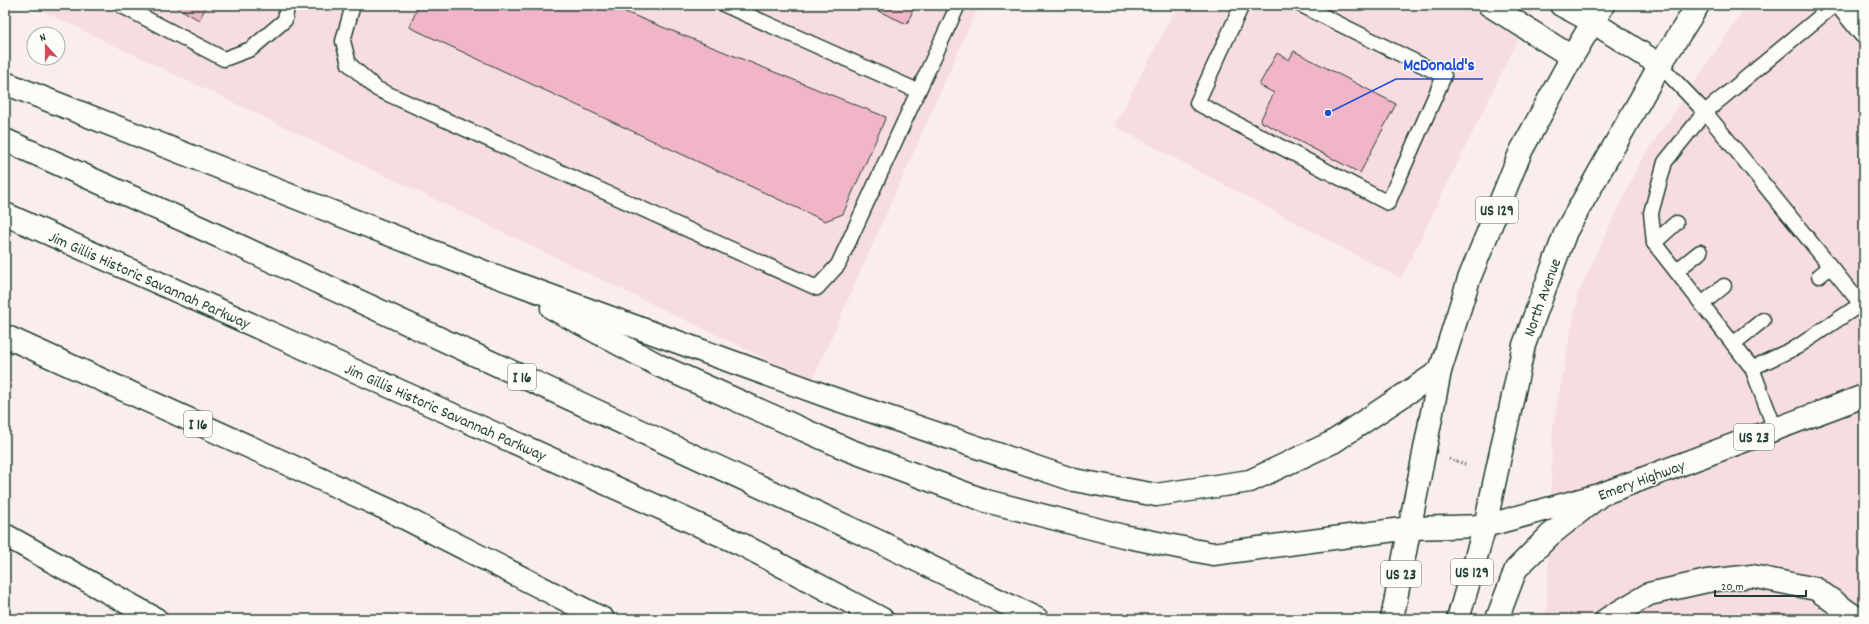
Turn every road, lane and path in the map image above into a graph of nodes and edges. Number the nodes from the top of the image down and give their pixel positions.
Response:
1 (120, 5) edge
2 (287, 5) edge
3 (353, 5) edge
4 (725, 5) edge
5 (958, 5) edge
6 (1242, 5) edge
7 (1301, 5) edge
8 (1489, 5) edge
9 (1561, 5) edge
10 (1698, 5) edge
11 (1834, 5) edge
12 (1842, 5) edge
13 (1598, 14) edge
14 (1864, 32) edge
15 (1572, 57) junction
16 (1660, 65) junction
17 (5, 83) edge
18 (918, 91) junction
19 (1705, 112) junction
20 (5, 140) edge
21 (5, 214) edge
22 (1676, 223) dead end
23 (1654, 243) junction
24 (1700, 252) dead end
25 (1830, 267) junction
26 (482, 271) junction
27 (1676, 271) junction
28 (1819, 276) dead end
29 (1724, 286) dead end
30 (1862, 303) edge
31 (1702, 304) junction
32 (1763, 320) dead end
33 (5, 336) edge
34 (1733, 344) junction
35 (1752, 368) junction
36 (1440, 371) junction
37 (1864, 396) edge
38 (1775, 429) junction
39 (1443, 457) dead end
40 (1467, 465) dead end
41 (1602, 494) junction
42 (1485, 526) junction
43 (1410, 528) junction
44 (5, 535) edge
45 (156, 619) edge
46 (603, 619) edge
47 (882, 619) edge
48 (1037, 619) edge
49 (1392, 619) edge
50 (1458, 619) edge
51 (1497, 619) edge
52 (1606, 619) edge
53 (1858, 619) edge

1 - 2 lane
3 - 18 lane
4 - 18 lane
5 - 18 lane
6 - 7 lane
8 - 15 main road
9 - 13 main road
10 - 16 main road, North Avenue / US 129
11 - 19 lane
12 - 14 main road
13 - 15 main road, US 129
13 - 16 main road
15 - 36 main road, US 129
16 - 19 lane
16 - 42 main road, North Avenue / US 129
17 - 26 main road
19 - 23 lane
19 - 25 lane
20 - 48 main road, I 16
21 - 47 main road, Jim Gillis Historic Savannah Parkway
22 - 23 lane
23 - 27 lane
24 - 27 lane
25 - 28 lane
25 - 30 lane
26 - 36 main road
26 - 43 main road, Emery Highway
27 - 31 lane
29 - 31 lane
30 - 35 lane
31 - 34 lane
32 - 34 lane
33 - 46 main road, I 16
34 - 35 lane
35 - 38 lane
36 - 43 main road, US 129
37 - 38 main road, Emery Highway / US 23
38 - 41 main road, Emery Highway / US 23
39 - 40 path
41 - 42 main road, Emery Highway / US 23
41 - 51 main road, US 23
42 - 43 main road, Emery Highway / US 23
42 - 50 main road, North Avenue / US 129
43 - 49 main road, US 23
44 - 45 main road
52 - 53 main road

